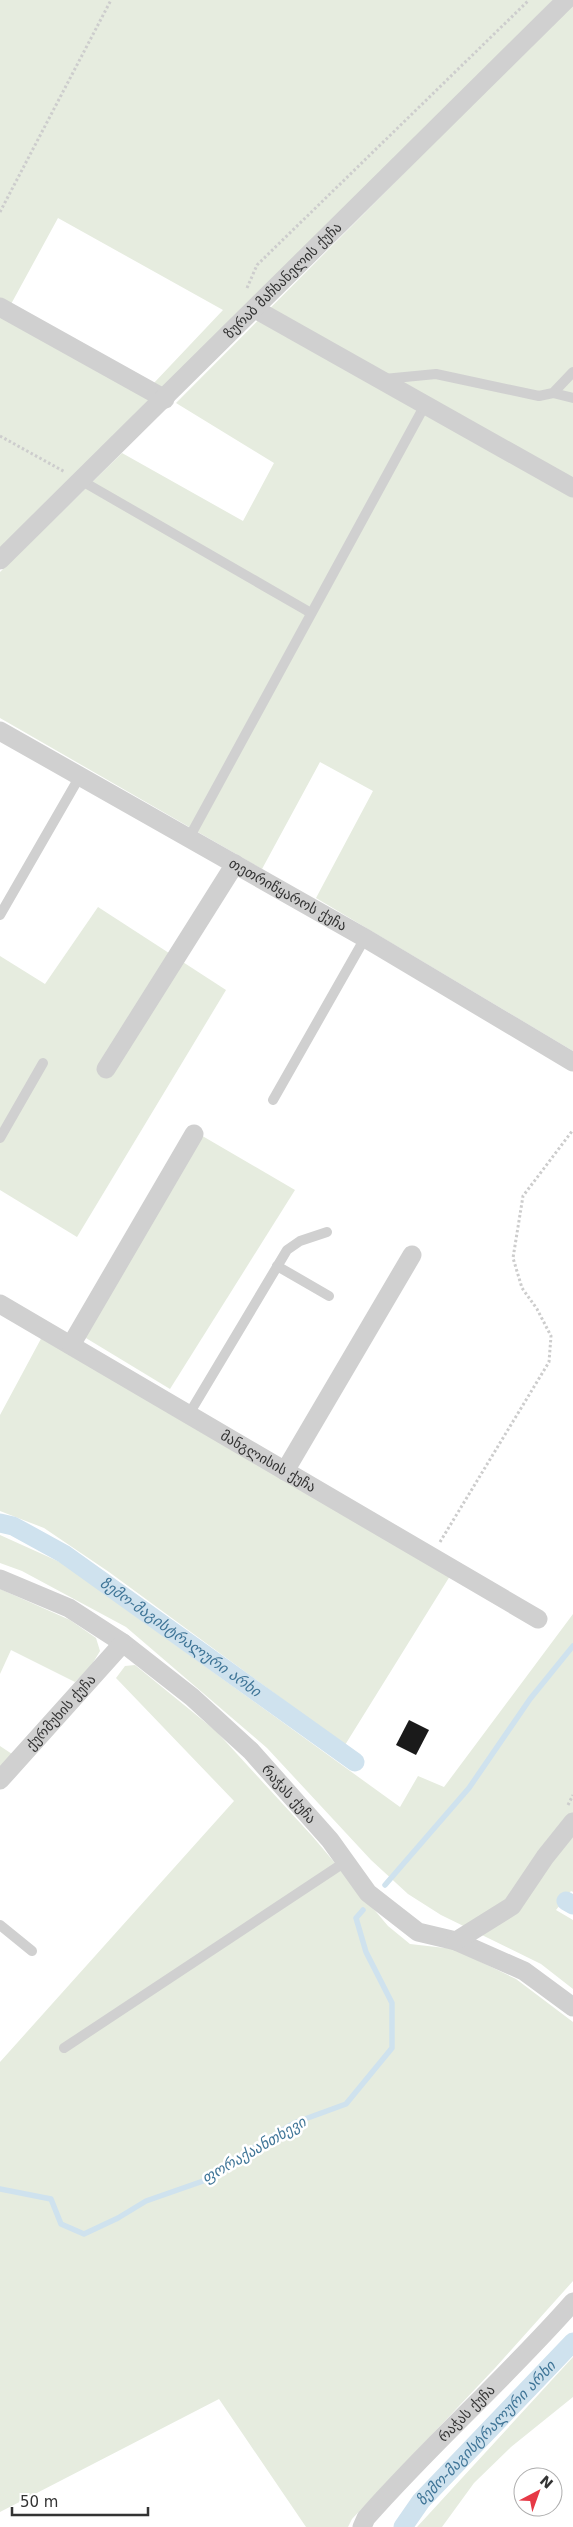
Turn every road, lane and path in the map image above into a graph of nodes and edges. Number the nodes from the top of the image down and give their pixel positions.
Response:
1 (111, 0) edge
2 (529, 0) edge
3 (566, 0) edge
4 (0, 212) edge
5 (0, 307) edge
6 (249, 315) junction
7 (573, 372) edge
8 (380, 379) junction
9 (553, 393) junction
10 (573, 398) edge
11 (165, 399) junction
12 (425, 405) junction
13 (0, 436) edge
14 (82, 482) junction
15 (573, 488) edge
16 (0, 560) edge
17 (311, 614) junction
18 (0, 731) edge
19 (80, 776) junction
20 (189, 838) junction
21 (235, 864) junction
22 (0, 915) edge
23 (366, 938) junction
24 (573, 1062) edge
25 (43, 1063) dead end
26 (106, 1069) dead end
27 (273, 1100) dead end
28 (573, 1130) edge
29 (194, 1134) dead end
30 (0, 1138) edge
31 (327, 1232) dead end
32 (412, 1256) dead end
33 (277, 1266) junction
34 (329, 1296) dead end
35 (0, 1304) edge
36 (71, 1345) junction
37 (189, 1414) junction
38 (285, 1471) junction
39 (431, 1557) junction
40 (0, 1579) edge
41 (538, 1619) dead end
42 (123, 1644) junction
43 (0, 1780) edge
44 (573, 1822) edge
45 (345, 1862) junction
46 (0, 1925) edge
47 (456, 1941) junction
48 (32, 1951) dead end
49 (573, 2007) edge
50 (64, 2048) dead end
51 (573, 2302) edge
52 (362, 2527) edge

1 - 4 path
2 - 6 path
3 - 6 street, ზურაბ მაჩხანელის ქუჩა
5 - 11 street
6 - 8 street
6 - 11 street, ზურაბ მაჩხანელის ქუჩა
7 - 9 lane
8 - 9 lane
8 - 12 street
9 - 10 lane
11 - 14 street, ზურაბ მაჩხანელის ქუჩა
12 - 15 street
12 - 17 lane
13 - 14 path
14 - 16 street, ზურაბ მაჩხანელის ქუჩა
14 - 17 lane
17 - 20 lane
18 - 19 street, თეთრიწყაროს ქუჩა
19 - 20 street, თეთრიწყაროს ქუჩა
19 - 22 lane
20 - 21 street, თეთრიწყაროს ქუჩა
21 - 23 street, თეთრიწყაროს ქუჩა
21 - 26 street
23 - 24 street, თეთრიწყაროს ქუჩა
23 - 27 lane
25 - 30 lane
28 - 39 path
29 - 36 street
31 - 33 lane
32 - 38 street
33 - 34 lane
33 - 37 lane
35 - 36 street, მანგლისის ქუჩა
36 - 37 street, მანგლისის ქუჩა
37 - 38 street, მანგლისის ქუჩა
38 - 39 street, მანგლისის ქუჩა
39 - 41 street, მანგლისის ქუჩა
40 - 42 street, რაჭას ქუჩა
42 - 43 street, ქურმუხის ქუჩა
42 - 45 street, რაჭას ქუჩა
44 - 47 street
45 - 47 street, რაჭას ქუჩა
45 - 50 lane
46 - 48 lane
47 - 49 street, რაჭას ქუჩა
51 - 52 street, რაჭას ქუჩა

